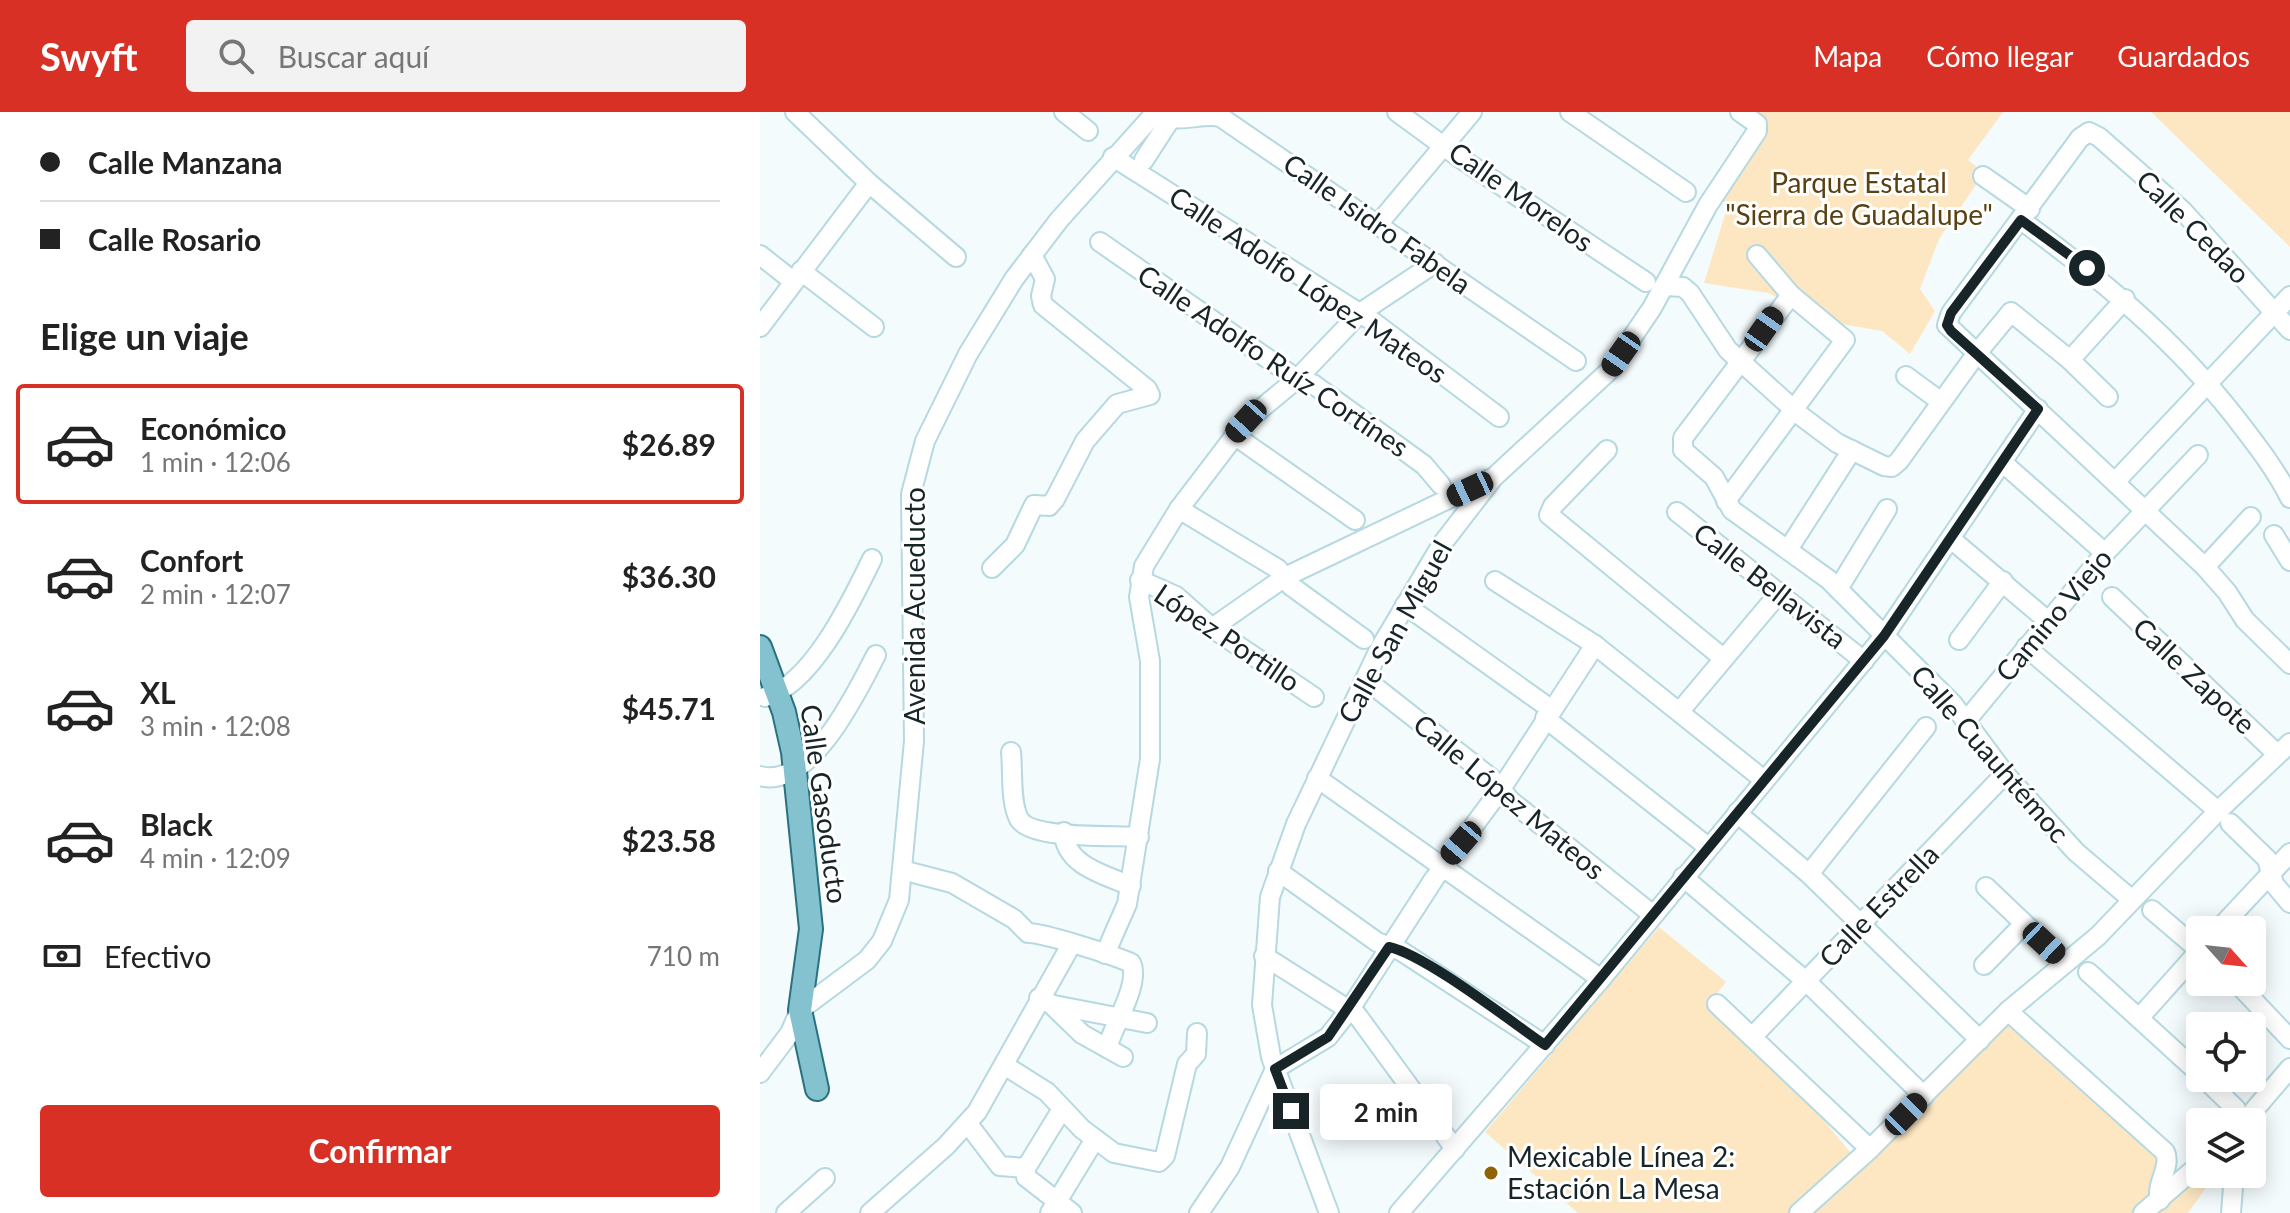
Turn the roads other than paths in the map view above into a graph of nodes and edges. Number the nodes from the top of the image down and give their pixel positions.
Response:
1 (795, 112) edge
2 (1064, 112) edge
3 (1397, 112) edge
4 (1472, 112) edge
5 (1570, 112) edge
6 (1740, 112) edge
7 (1167, 114) edge
8 (1088, 131) dead end
9 (1446, 146) junction
10 (1113, 157) junction
11 (1144, 160) dead end
12 (1983, 176) dead end
13 (869, 183) junction
14 (1686, 192) dead end
15 (2026, 214) junction
16 (1379, 223) junction
17 (1100, 242) dead end
18 (760, 255) edge
19 (1032, 255) junction
20 (1757, 255) dead end
21 (956, 257) dead end
22 (1435, 263) junction
23 (797, 276) junction
24 (1646, 282) dead end
25 (1665, 286) junction
26 (1791, 295) junction
27 (2290, 296) edge
28 (2125, 299) junction
29 (1360, 313) junction
30 (2275, 313) junction
31 (760, 327) edge
32 (874, 327) dead end
33 (2290, 330) edge
34 (1977, 353) junction
35 (2070, 360) junction
36 (1576, 361) dead end
37 (1742, 362) junction
38 (1906, 376) dead end
39 (1297, 379) junction
40 (2208, 382) junction
41 (2108, 397) dead end
42 (1940, 401) junction
43 (2038, 409) junction
44 (1796, 410) junction
45 (1499, 417) dead end
46 (1234, 435) junction
47 (1607, 450) dead end
48 (1852, 450) junction
49 (2198, 455) dead end
50 (2002, 462) junction
51 (1493, 478) junction
52 (2115, 482) junction
53 (1441, 485) dead end
54 (2290, 498) edge
55 (1726, 501) junction
56 (1179, 509) junction
57 (1887, 509) dead end
58 (1677, 512) dead end
59 (2144, 512) junction
60 (2251, 517) dead end
61 (1355, 520) dead end
62 (2274, 535) dead end
63 (1951, 539) junction
64 (1789, 548) junction
65 (2105, 553) junction
66 (872, 559) dead end
67 (2290, 561) edge
68 (2205, 567) junction
69 (992, 568) dead end
70 (1285, 577) junction
71 (1140, 580) junction
72 (1495, 581) dead end
73 (2003, 581) junction
74 (1838, 589) junction
75 (1780, 592) junction
76 (2112, 597) dead end
77 (1405, 605) junction
78 (2048, 621) junction
79 (1212, 628) junction
80 (1884, 636) junction
81 (1364, 639) dead end
82 (1959, 640) dead end
83 (1595, 645) junction
84 (760, 647) edge
85 (2026, 647) junction
86 (876, 655) dead end
87 (1723, 658) junction
88 (1864, 661) junction
89 (2290, 664) edge
90 (1365, 679) junction
91 (768, 692) edge
92 (1314, 697) dead end
93 (1680, 711) junction
94 (1548, 714) junction
95 (1966, 721) junction
96 (1926, 727) dead end
97 (2284, 749) edge
98 (1011, 752) dead end
99 (789, 774) junction
100 (2005, 774) junction
101 (760, 776) edge
102 (1317, 778) junction
103 (1764, 780) junction
104 (1501, 789) junction
105 (1737, 813) junction
106 (2224, 817) junction
107 (1064, 832) junction
108 (1139, 837) junction
109 (1708, 847) junction
110 (2290, 853) edge
111 (1442, 866) junction
112 (902, 870) junction
113 (1278, 871) junction
114 (2272, 871) junction
115 (1809, 874) junction
116 (1683, 877) junction
117 (1131, 886) junction
118 (1986, 887) dead end
119 (2131, 899) junction
120 (2290, 903) edge
121 (2152, 910) dead end
122 (1653, 915) junction
123 (2231, 916) edge
124 (2024, 924) junction
125 (1861, 925) junction
126 (2186, 939) edge
127 (1071, 945) junction
128 (1389, 947) junction
129 (1105, 954) junction
130 (1264, 956) junction
131 (2065, 962) junction
132 (1984, 965) dead end
133 (2186, 966) edge
134 (2088, 972) dead end
135 (1601, 979) junction
136 (1807, 982) junction
137 (2249, 996) edge
138 (1045, 1001) junction
139 (1717, 1004) dead end
140 (1350, 1009) junction
141 (800, 1010) junction
142 (2008, 1011) junction
143 (1119, 1017) junction
144 (2140, 1017) junction
145 (1147, 1023) dead end
146 (1197, 1033) dead end
147 (1752, 1037) junction
148 (2290, 1039) edge
149 (1980, 1040) junction
150 (1545, 1045) junction
151 (780, 1049) junction
152 (760, 1053) edge
153 (2186, 1061) edge
154 (1004, 1065) junction
155 (2290, 1068) edge
156 (1275, 1069) junction
157 (760, 1073) edge
158 (817, 1089) dead end
159 (2218, 1092) edge
160 (1924, 1096) junction
161 (2265, 1100) junction
162 (2235, 1108) edge
163 (2257, 1108) edge
164 (2261, 1108) edge
165 (1062, 1109) junction
166 (968, 1124) junction
167 (1095, 1139) junction
168 (1455, 1149) junction
169 (1870, 1149) junction
170 (1026, 1168) junction
171 (2186, 1177) edge
172 (825, 1178) dead end
173 (2233, 1188) edge
174 (2160, 1200) junction
175 (1061, 1209) edge
176 (786, 1213) edge
177 (870, 1213) edge
178 (1199, 1213) edge
179 (1329, 1213) edge
180 (1399, 1213) edge
181 (1799, 1213) edge
182 (2143, 1213) edge
183 (2231, 1213) edge

1 - 13 street
2 - 8 street
3 - 9 street, Calle Morelos
4 - 9 street
5 - 14 street
6 - 25 street, Calle San Miguel
7 - 10 street, Avenida Acueducto
7 - 11 street
7 - 16 street, Calle Isidro Fabela
9 - 16 street
9 - 24 street, Calle Morelos
10 - 19 street, Avenida Acueducto
10 - 29 street, Calle Adolfo López Mateos
12 - 15 street
13 - 21 street
13 - 23 street
15 - 28 street
15 - 30 street, Calle Cedao
15 - 34 street
16 - 22 street, Calle Isidro Fabela
17 - 39 street, Calle Adolfo Ruíz Cortínes
18 - 23 street
19 - 69 street
19 - 112 street, Avenida Acueducto
20 - 26 street
22 - 29 street
22 - 36 street, Calle Isidro Fabela
23 - 31 street
23 - 32 street
25 - 37 street
25 - 51 street, Calle San Miguel
26 - 37 street
26 - 44 street
27 - 30 street
28 - 35 street
28 - 40 street
29 - 39 street
29 - 45 street, Calle Adolfo López Mateos
30 - 33 street, Calle Cedao
30 - 40 street
34 - 35 street
34 - 42 street
34 - 43 street
35 - 41 street
37 - 44 street
37 - 55 street, Calle Cuauhtémoc
38 - 42 street
39 - 46 street
39 - 53 street, Calle Adolfo Ruíz Cortínes
40 - 52 street
40 - 54 street
42 - 48 street
43 - 50 street
43 - 52 street
44 - 48 street
44 - 55 street
46 - 56 street
46 - 61 street
47 - 87 street
48 - 64 street
49 - 59 street, Camino Viejo
50 - 63 street
50 - 65 street
51 - 70 street
51 - 77 street, Calle San Miguel
52 - 59 street
55 - 64 street, Calle Cuauhtémoc
56 - 70 street
56 - 71 street
57 - 74 street
58 - 75 street, Calle Bellavista
59 - 65 street, Camino Viejo
59 - 68 street
60 - 68 street
62 - 67 street
63 - 73 street
63 - 80 street
64 - 74 street, Calle Cuauhtémoc
65 - 78 street, Camino Viejo
66 - 91 street
68 - 89 street
70 - 79 street
70 - 81 street
71 - 79 street, López Portillo
71 - 108 street
72 - 83 street
73 - 78 street
73 - 82 street
74 - 80 street, Calle Cuauhtémoc
75 - 87 street
75 - 88 street, Calle Bellavista
76 - 97 street, Calle Zapote
77 - 90 street, Calle San Miguel
77 - 94 street
78 - 85 street, Camino Viejo
79 - 92 street, López Portillo
80 - 88 street
80 - 95 street, Calle Cuauhtémoc
83 - 93 street
83 - 94 street
84 - 91 main road, Calle Gasoducto
85 - 95 street, Camino Viejo
85 - 106 street
86 - 99 street
87 - 93 street
88 - 103 street
90 - 102 street, Calle San Miguel
90 - 104 street, Calle López Mateos
91 - 99 main road, Calle Gasoducto
93 - 103 street
94 - 104 street
94 - 109 street
95 - 100 street, Calle Cuauhtémoc
96 - 115 street
97 - 106 street
98 - 107 street
99 - 101 street
99 - 141 main road, Calle Gasoducto
100 - 119 street, Calle Cuauhtémoc
100 - 125 street, Calle Estrella
102 - 111 street
102 - 113 street, Calle San Miguel
103 - 105 street
104 - 111 street
104 - 122 street, Calle López Mateos
105 - 109 street
105 - 115 street
106 - 114 street
106 - 119 street
107 - 108 street
107 - 117 street
108 - 117 street
109 - 116 street
110 - 114 street
111 - 128 street
111 - 135 street
112 - 127 street
112 - 141 street, Avenida Acueducto
113 - 128 street
113 - 130 street, Calle San Miguel
114 - 120 street
114 - 123 street
115 - 125 street
116 - 122 street
116 - 136 street
117 - 129 street
118 - 124 street
119 - 131 street
121 - 126 street
122 - 135 street
124 - 131 street
124 - 132 street
125 - 136 street, Calle Estrella
125 - 149 street
127 - 129 street
127 - 138 street
128 - 140 street
128 - 150 street
129 - 143 street
130 - 140 street
130 - 156 street, Calle San Miguel
131 - 142 street
133 - 144 street
134 - 144 street
135 - 150 street
136 - 147 street, Calle Estrella
136 - 160 street
137 - 148 street
138 - 143 street
138 - 143 street
138 - 154 street
139 - 147 street
140 - 156 street
140 - 168 street
141 - 151 street, Avenida Acueducto
141 - 158 main road, Calle Gasoducto
142 - 149 street
142 - 174 street
143 - 145 street
144 - 153 street
146 - 167 street
147 - 169 street
149 - 160 street
150 - 168 street
151 - 152 street
151 - 157 street, Avenida Acueducto
154 - 165 street
154 - 166 street
155 - 161 street
156 - 178 street
156 - 179 street, Calle San Miguel
159 - 162 street
160 - 169 street
161 - 163 street
161 - 164 street
165 - 167 street
165 - 170 street
166 - 170 street
166 - 177 street
167 - 175 street
168 - 180 street
169 - 181 street
170 - 175 street
171 - 174 street
172 - 176 street
173 - 183 street
174 - 182 street

